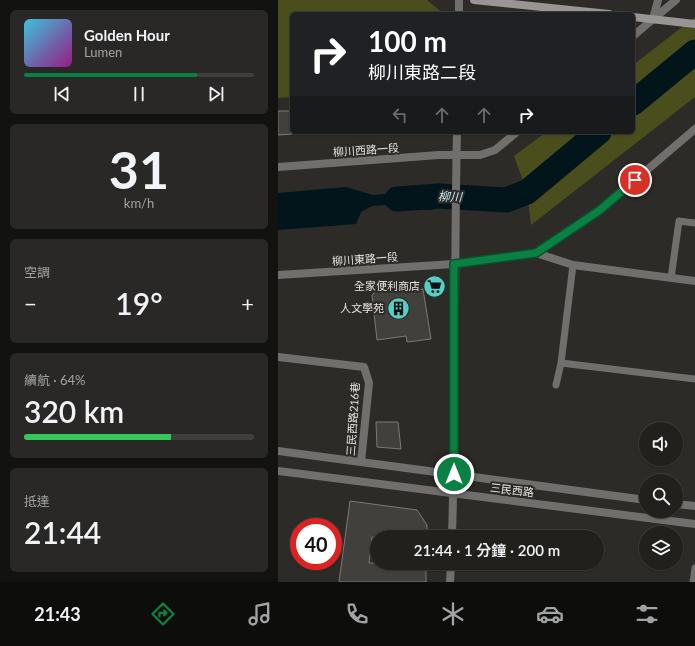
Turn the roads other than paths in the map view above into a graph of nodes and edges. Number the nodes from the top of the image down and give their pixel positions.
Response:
1 (459, 0) edge
2 (474, 0) edge
3 (658, 0) edge
4 (676, 0) edge
5 (459, 12) edge
6 (590, 12) edge
7 (635, 16) edge
8 (654, 19) junction
9 (695, 24) edge
10 (635, 34) edge
11 (695, 129) edge
12 (457, 134) edge
13 (515, 134) edge
14 (456, 154) junction
15 (278, 167) edge
16 (695, 223) edge
17 (536, 253) junction
18 (454, 264) junction
19 (573, 265) junction
20 (278, 276) edge
21 (671, 278) junction
22 (695, 281) edge
23 (278, 357) edge
24 (561, 363) junction
25 (695, 379) edge
26 (556, 385) dead end
27 (278, 452) edge
28 (361, 462) junction
29 (278, 471) edge
30 (454, 474) junction
31 (453, 494) junction
32 (639, 499) edge
33 (683, 505) edge
34 (695, 506) edge
35 (695, 524) edge
36 (452, 530) edge
37 (695, 568) edge
38 (451, 570) edge
39 (450, 582) edge
40 (693, 582) edge

1 - 5 street
2 - 6 main road
3 - 8 street
4 - 8 street
7 - 8 main road
8 - 9 main road
8 - 10 street
11 - 17 street
12 - 14 street
13 - 14 street, 柳川西路一段
14 - 15 street, 柳川西路一段
14 - 18 street
16 - 21 lane
17 - 18 street, 柳川東路一段
17 - 19 street
18 - 20 street, 柳川東路一段
18 - 30 street
19 - 21 street
19 - 24 lane
21 - 22 street
23 - 28 street, 三民西路216巷
24 - 25 lane
24 - 26 lane
27 - 28 street, 三民西路
28 - 30 street, 三民西路
29 - 31 street, 三民西路
30 - 31 street
30 - 32 street, 三民西路
31 - 35 street, 三民西路
31 - 36 street
33 - 34 street
37 - 40 lane
38 - 39 street

